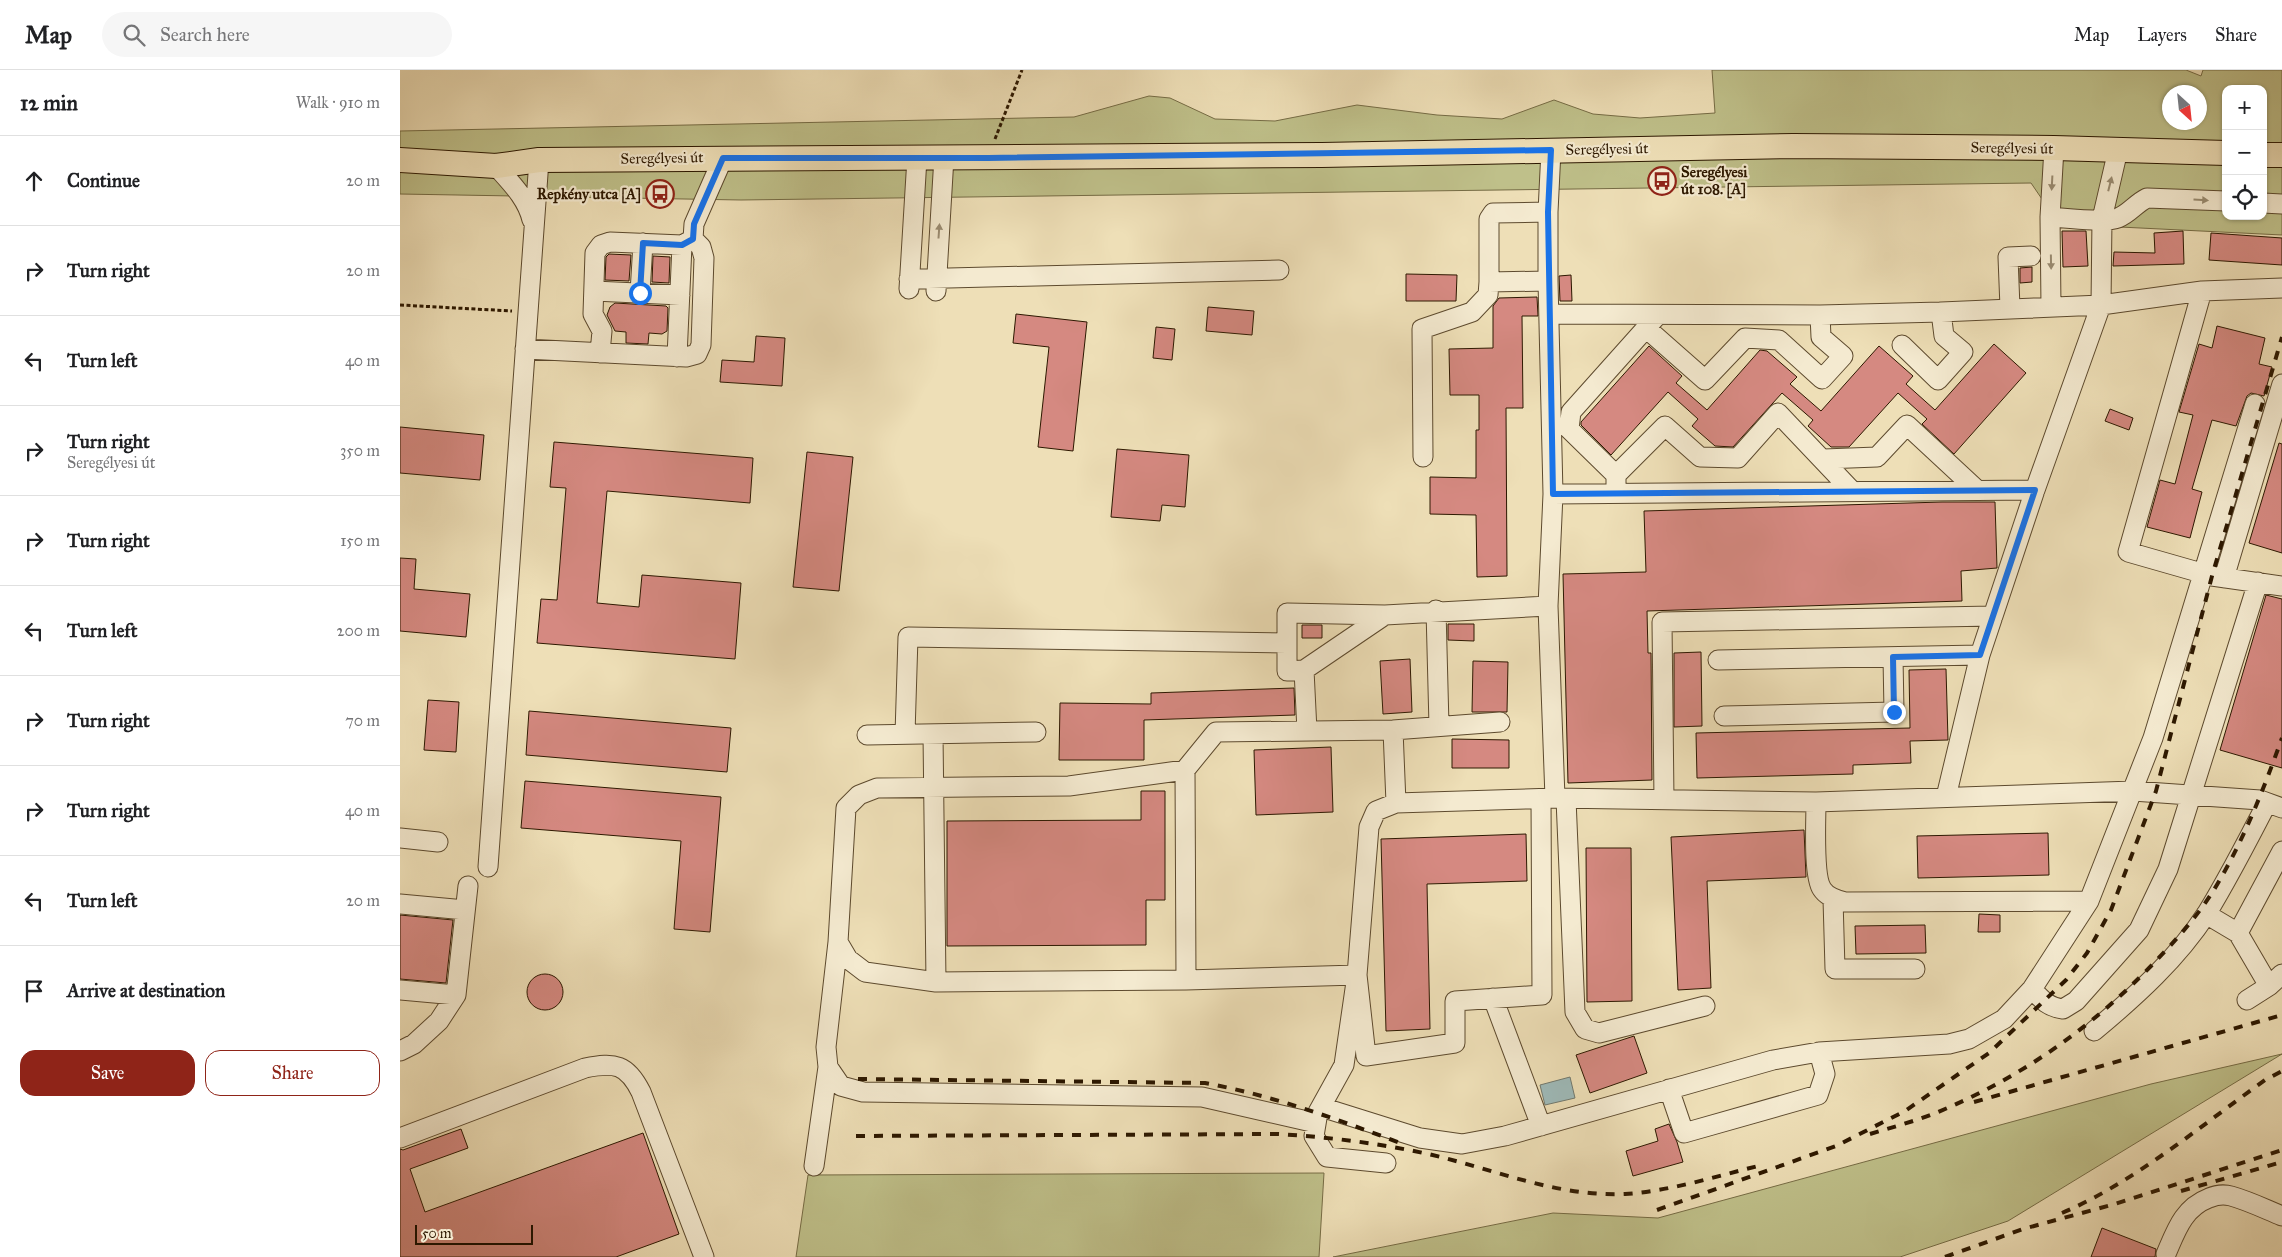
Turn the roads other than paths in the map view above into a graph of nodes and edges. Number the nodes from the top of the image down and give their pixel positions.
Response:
1 (2054, 148) junction
2 (1551, 150) junction
3 (2118, 150) junction
4 (2222, 153) edge
5 (2267, 154) edge
6 (2282, 155) edge
7 (944, 157) junction
8 (723, 158) junction
9 (917, 158) junction
10 (408, 160) edge
11 (539, 160) junction
12 (496, 166) junction
13 (2222, 201) edge
14 (2267, 203) edge
15 (2282, 204) edge
16 (1548, 212) junction
17 (2050, 218) junction
18 (2102, 219) junction
19 (533, 228) junction
20 (688, 242) junction
21 (643, 243) junction
22 (2031, 256) dead end
23 (1278, 270) dead end
24 (1548, 281) junction
25 (1488, 282) junction
26 (936, 285) junction
27 (2282, 288) edge
28 (594, 291) junction
29 (2202, 291) junction
30 (640, 293) junction
31 (680, 295) junction
32 (2101, 305) junction
33 (2051, 306) junction
34 (2010, 308) junction
35 (1941, 312) junction
36 (1549, 314) junction
37 (1820, 315) junction
38 (1653, 321) junction
39 (1902, 345) dead end
40 (525, 349) junction
41 (600, 353) junction
42 (677, 357) junction
43 (2282, 384) edge
44 (2255, 404) dead end
45 (1423, 458) dead end
46 (1824, 459) junction
47 (1616, 484) junction
48 (1977, 490) junction
49 (2035, 490) junction
50 (1853, 492) junction
51 (1553, 494) junction
52 (2202, 573) junction
53 (2224, 578) junction
54 (2258, 582) junction
55 (2282, 586) edge
56 (1548, 606) junction
57 (1436, 610) junction
58 (1385, 615) junction
59 (1993, 616) junction
60 (1287, 643) junction
61 (1980, 655) junction
62 (1893, 657) junction
63 (1718, 660) dead end
64 (1304, 670) junction
65 (1724, 716) dead end
66 (1500, 722) dead end
67 (1438, 726) junction
68 (1394, 730) junction
69 (1307, 731) junction
70 (1036, 732) dead end
71 (905, 734) junction
72 (933, 734) junction
73 (867, 735) dead end
74 (1184, 770) junction
75 (934, 788) junction
76 (2133, 790) junction
77 (2191, 795) junction
78 (1946, 797) junction
79 (1554, 799) junction
80 (1664, 800) junction
81 (1816, 802) junction
82 (1396, 803) junction
83 (2274, 806) edge
84 (400, 838) edge
85 (438, 842) dead end
86 (2282, 850) edge
87 (488, 867) dead end
88 (468, 886) dead end
89 (1833, 899) junction
90 (2089, 901) junction
91 (400, 904) edge
92 (465, 910) junction
93 (2206, 914) junction
94 (2238, 933) junction
95 (838, 942) junction
96 (1915, 969) dead end
97 (1358, 975) junction
98 (1186, 980) junction
99 (2276, 980) edge
100 (936, 982) junction
101 (2032, 989) junction
102 (400, 990) edge
103 (456, 995) junction
104 (1493, 998) junction
105 (2247, 1000) dead end
106 (1705, 1006) dead end
107 (2094, 1031) dead end
108 (400, 1051) edge
109 (1819, 1052) junction
110 (828, 1067) junction
111 (1669, 1089) junction
112 (1319, 1115) junction
113 (1541, 1126) junction
114 (400, 1138) edge
115 (1386, 1163) dead end
116 (814, 1166) dead end
117 (2282, 1216) edge
118 (2166, 1254) dead end
119 (704, 1257) edge

1 - 2 main road, Seregélyesi út
1 - 3 main road, Seregélyesi út
1 -> 17 lane
2 - 7 main road, Seregélyesi út
2 - 16 lane
3 - 4 main road, Seregélyesi út
18 -> 3 lane
5 - 6 main road
7 - 9 main road, Seregélyesi út
26 -> 7 lane
8 - 9 main road, Seregélyesi út
8 - 11 main road, Seregélyesi út
8 - 20 lane
9 - 26 lane
10 - 11 main road, Seregélyesi út
10 - 12 main road, Seregélyesi út
11 - 12 main road, Seregélyesi út
11 - 19 lane
12 - 19 lane
18 -> 13 lane
14 - 15 lane
16 - 24 lane
16 - 25 lane
17 - 18 lane
17 -> 33 lane
18 - 32 lane
19 - 40 lane
20 - 21 lane
20 - 31 lane
20 - 42 lane
21 - 28 lane
21 - 30 lane
22 - 34 lane
23 - 26 lane
24 - 25 lane
24 - 36 lane
25 - 45 lane
27 - 29 lane
28 - 30 lane
28 - 41 lane
29 - 32 lane
29 - 52 lane
30 - 31 lane
31 - 42 lane
32 - 33 lane
32 - 49 lane
33 - 34 lane
34 - 35 lane
35 - 37 lane
35 - 39 lane
36 - 38 lane
36 - 51 lane
37 - 38 lane
37 - 38 lane
38 - 47 lane
40 - 41 lane
40 - 87 lane
41 - 42 lane
43 - 53 lane
44 - 52 lane
46 - 47 lane
46 - 48 lane
46 - 50 lane
47 - 50 lane
47 - 51 lane
48 - 49 lane
48 - 50 lane
49 - 59 lane
51 - 56 lane
52 - 53 lane
52 - 76 lane
53 - 54 lane
54 - 55 lane
54 - 77 lane
56 - 57 lane
56 - 79 lane
57 - 58 lane
57 - 67 lane
58 - 60 lane
58 - 64 lane
59 - 61 lane
59 - 80 lane
60 - 64 lane
60 - 71 lane
61 - 62 lane
61 - 78 lane
62 - 63 lane
62 - 65 lane
64 - 69 lane
66 - 67 lane
67 - 68 lane
68 - 69 lane
68 - 82 lane
69 - 74 lane
70 - 72 lane
71 - 72 lane
71 - 73 lane
72 - 75 lane
74 - 75 lane
74 - 98 lane
75 - 95 lane
75 - 100 lane
76 - 77 lane
76 - 78 lane
76 - 90 lane
77 - 83 lane
77 - 101 lane
78 - 81 lane
79 - 80 lane
79 - 82 lane
79 - 104 lane
79 - 106 lane
80 - 81 lane
81 - 89 lane
82 - 97 lane
83 - 93 lane
84 - 85 lane
86 - 94 lane
88 - 92 lane
89 - 90 lane
89 - 96 lane
90 - 101 lane
91 - 92 lane
92 - 103 lane
93 - 94 lane
93 - 107 lane
94 - 99 lane
95 - 100 lane
95 - 110 lane
97 - 98 lane
97 - 104 lane
97 - 112 lane
98 - 100 lane
99 - 105 lane
101 - 109 lane
102 - 103 lane
103 - 108 lane
104 - 113 lane
109 - 111 lane
109 - 111 lane
110 - 112 lane
110 - 116 lane
111 - 113 lane
112 - 113 lane
112 - 115 lane
114 - 119 lane
117 - 118 lane

